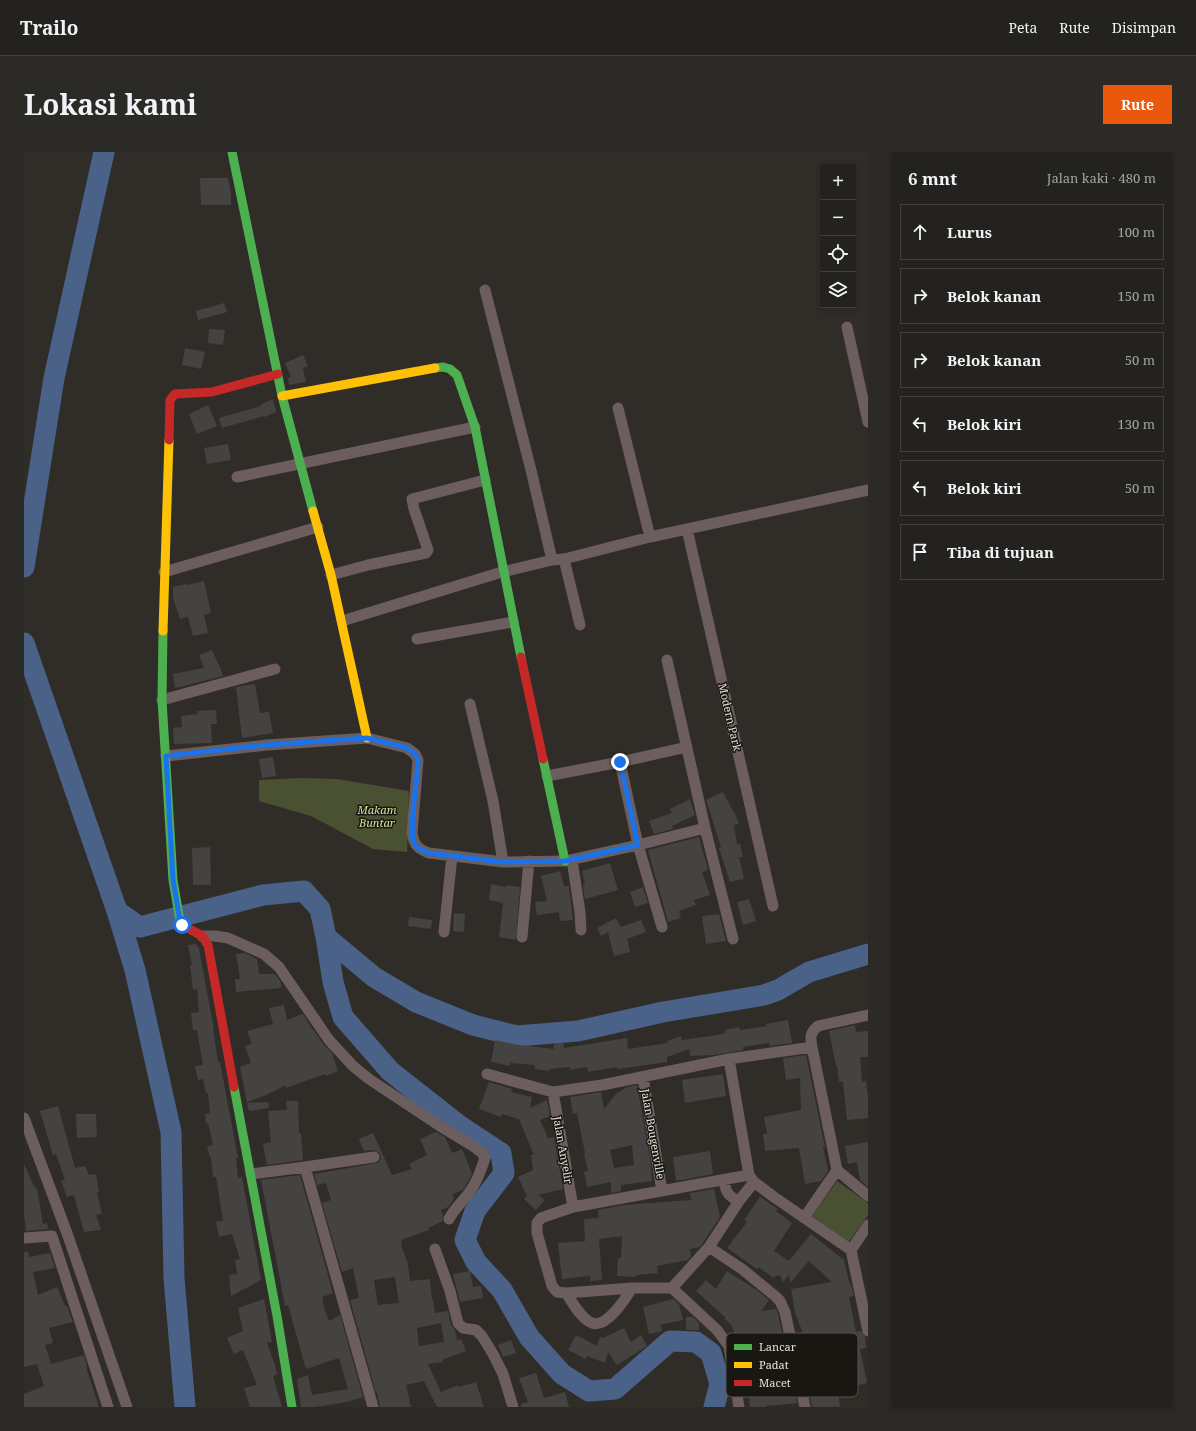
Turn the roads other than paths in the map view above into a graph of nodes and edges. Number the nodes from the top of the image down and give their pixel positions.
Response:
1 (232, 152) edge
2 (485, 290) dead end
3 (847, 326) dead end
4 (278, 374) junction
5 (282, 396) junction
6 (618, 408) dead end
7 (868, 422) edge
8 (475, 427) junction
9 (301, 463) junction
10 (237, 477) dead end
11 (484, 480) junction
12 (868, 490) edge
13 (318, 527) junction
14 (687, 529) junction
15 (650, 537) junction
16 (564, 559) junction
17 (552, 560) junction
18 (164, 572) junction
19 (502, 572) junction
20 (331, 575) junction
21 (342, 620) junction
22 (512, 622) junction
23 (580, 625) dead end
24 (417, 639) dead end
25 (667, 660) dead end
26 (275, 669) dead end
27 (162, 700) junction
28 (470, 704) dead end
29 (367, 738) junction
30 (687, 747) junction
31 (166, 756) junction
32 (620, 762) junction
33 (547, 776) junction
34 (705, 828) junction
35 (638, 845) junction
36 (452, 856) junction
37 (568, 861) junction
38 (502, 862) junction
39 (529, 862) junction
40 (773, 906) dead end
41 (662, 927) dead end
42 (581, 930) dead end
43 (444, 932) dead end
44 (202, 936) junction
45 (522, 937) dead end
46 (733, 939) dead end
47 (868, 1015) edge
48 (812, 1047) junction
49 (729, 1059) junction
50 (487, 1074) dead end
51 (643, 1077) junction
52 (553, 1092) junction
53 (24, 1118) edge
54 (374, 1157) dead end
55 (305, 1167) junction
56 (837, 1170) junction
57 (251, 1174) junction
58 (751, 1179) junction
59 (724, 1180) junction
60 (662, 1191) junction
61 (868, 1196) edge
62 (739, 1201) junction
63 (573, 1207) junction
64 (804, 1218) junction
65 (449, 1219) dead end
66 (868, 1225) edge
67 (24, 1238) edge
68 (709, 1247) junction
69 (435, 1249) dead end
70 (851, 1250) junction
71 (632, 1288) junction
72 (672, 1288) junction
73 (566, 1293) junction
74 (868, 1330) edge
75 (789, 1333) edge
76 (726, 1343) edge
77 (737, 1397) edge
78 (803, 1397) edge
79 (108, 1407) edge
80 (127, 1407) edge
81 (292, 1407) edge
82 (373, 1407) edge
83 (513, 1407) edge
84 (739, 1407) edge
85 (805, 1407) edge

1 - 4 street
2 - 17 street
3 - 7 street
4 - 5 street
4 - 18 street
5 - 8 street
5 - 9 street
6 - 15 street
8 - 9 street
8 - 11 street
9 - 10 street
9 - 13 street
11 - 19 street
11 - 20 street
12 - 14 street
13 - 18 street
13 - 20 street
14 - 15 street
14 - 40 street, Modern Park
15 - 16 street
16 - 17 street
16 - 23 street
17 - 19 street
18 - 27 street
19 - 21 street
19 - 22 street
20 - 21 street
21 - 29 street
22 - 24 street
22 - 33 street
25 - 30 street
26 - 27 street
27 - 31 street
28 - 38 street
29 - 31 street
29 - 36 street
30 - 32 street
30 - 34 street
31 - 44 street
32 - 33 street
32 - 35 street
33 - 37 street
34 - 35 street
34 - 46 street
35 - 37 street
35 - 41 street
36 - 38 street
36 - 43 street
37 - 39 street
37 - 42 street
38 - 39 street
39 - 45 street
44 - 57 street
44 - 65 street
47 - 48 street
48 - 49 street
48 - 56 street
49 - 51 street
49 - 58 street
50 - 52 street
51 - 52 street
51 - 60 street, Jalan Bougenville
52 - 63 street, Jalan Anyelir
53 - 80 street
54 - 55 street
55 - 57 street
55 - 82 street
56 - 61 street
56 - 64 street
57 - 81 street
58 - 59 street
58 - 62 street
58 - 64 street
59 - 60 street
59 - 62 street
60 - 63 street
62 - 68 street
63 - 73 street
64 - 70 street
66 - 70 street
67 - 79 street
68 - 72 street
68 - 75 street
69 - 83 street
70 - 74 street
71 - 72 street
71 - 73 street
71 - 73 street
72 - 76 street
77 - 84 street
78 - 85 street

